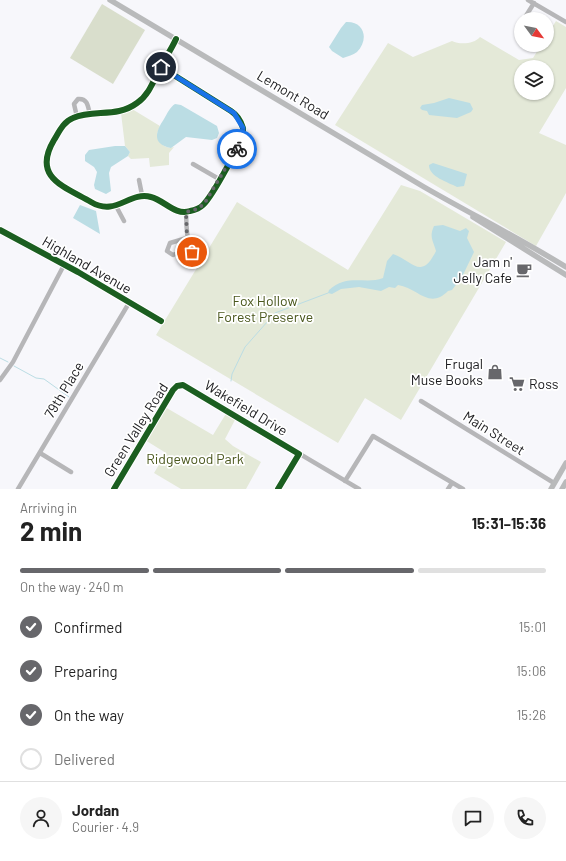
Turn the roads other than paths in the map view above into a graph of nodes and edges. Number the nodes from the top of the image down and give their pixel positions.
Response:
1 (110, 0) edge
2 (528, 0) edge
3 (534, 3) junction
4 (528, 12) edge
5 (566, 22) edge
6 (176, 40) junction
7 (161, 67) junction
8 (90, 115) junction
9 (77, 117) junction
10 (193, 164) dead end
11 (219, 179) junction
12 (139, 180) dead end
13 (142, 195) junction
14 (116, 206) junction
15 (463, 210) junction
16 (186, 212) junction
17 (124, 221) dead end
18 (0, 230) edge
19 (187, 238) junction
20 (190, 248) junction
21 (199, 258) dead end
22 (64, 265) junction
23 (566, 267) edge
24 (566, 275) edge
25 (129, 303) junction
26 (161, 321) dead end
27 (0, 380) edge
28 (180, 385) joint
29 (422, 401) dead end
30 (40, 453) junction
31 (299, 454) junction
32 (566, 463) edge
33 (71, 472) dead end
34 (346, 481) junction
35 (566, 482) edge
36 (452, 483) junction
37 (554, 483) junction
38 (18, 489) edge
39 (114, 489) edge
40 (278, 489) edge
41 (359, 489) edge
42 (448, 489) edge
43 (462, 489) edge
44 (551, 489) edge
45 (562, 489) edge

1 - 6 main road, Lemont Road
2 - 3 street
3 - 4 street
3 - 5 street
6 - 7 street
6 - 15 main road, Lemont Road
7 - 8 street
7 - 11 street
8 - 9 street
8 - 9 street
9 - 14 street
10 - 11 street
11 - 16 street
12 - 13 street
13 - 14 street
13 - 16 street
14 - 17 street
15 - 23 main road, Lemont Road
15 - 24 main road, Lemont Road
16 - 19 street
18 - 22 street, Highland Avenue
19 - 20 street
19 - 20 street
20 - 21 street
22 - 25 street, Highland Avenue
22 - 27 street
25 - 26 street, Highland Avenue
25 - 30 street, 79th Place
28 - 31 street, Wakefield Drive
28 - 39 street, Green Valley Road
29 - 37 street, Main Street
30 - 33 street
30 - 38 street, 79th Place
31 - 34 street, Wakefield Drive
31 - 40 street
32 - 37 main road
34 - 36 street
34 - 41 street, Wakefield Drive
35 - 45 main road
36 - 42 street
36 - 43 street
37 - 44 main road

